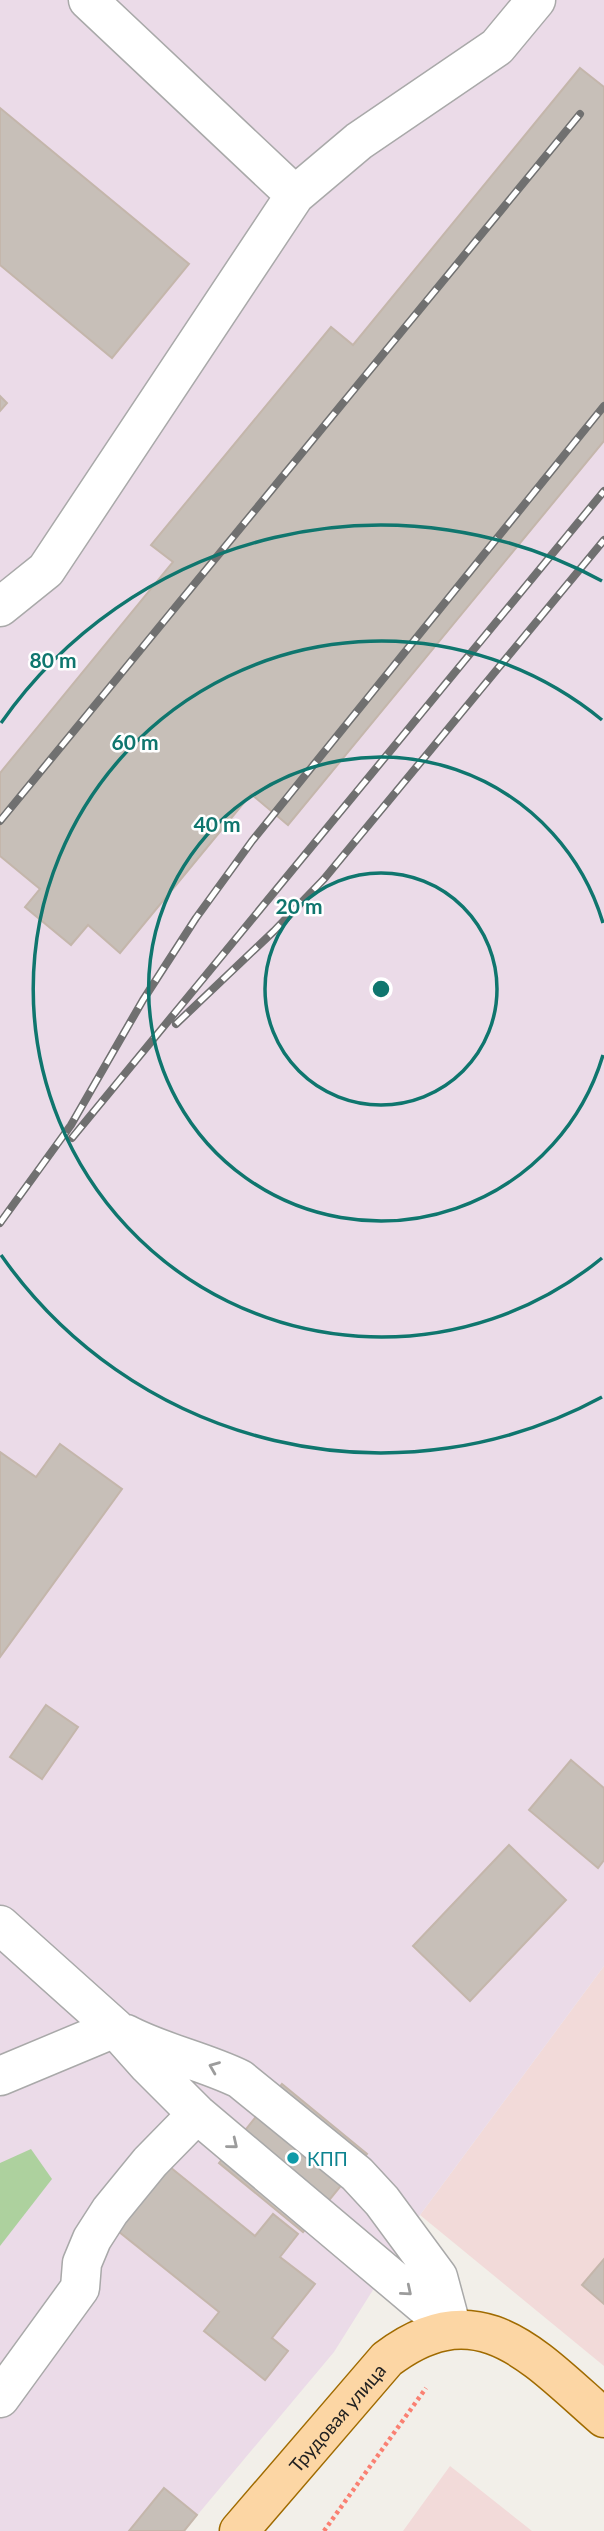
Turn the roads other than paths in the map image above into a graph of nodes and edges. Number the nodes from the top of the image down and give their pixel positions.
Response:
1 (88, 0) edge
2 (536, 0) edge
3 (296, 195) junction
4 (0, 607) edge
5 (0, 1925) edge
6 (115, 2028) junction
7 (0, 2076) edge
8 (197, 2114) junction
9 (452, 2329) junction
10 (0, 2398) edge
11 (604, 2418) edge
12 (239, 2531) edge

1 - 3 lane
2 - 3 lane
3 - 4 lane
5 - 6 lane
6 - 7 lane
6 - 8 lane
9 -> 6 lane
8 -> 9 lane
8 - 10 lane
9 - 11 main road
9 - 12 main road, Трудовая улица

